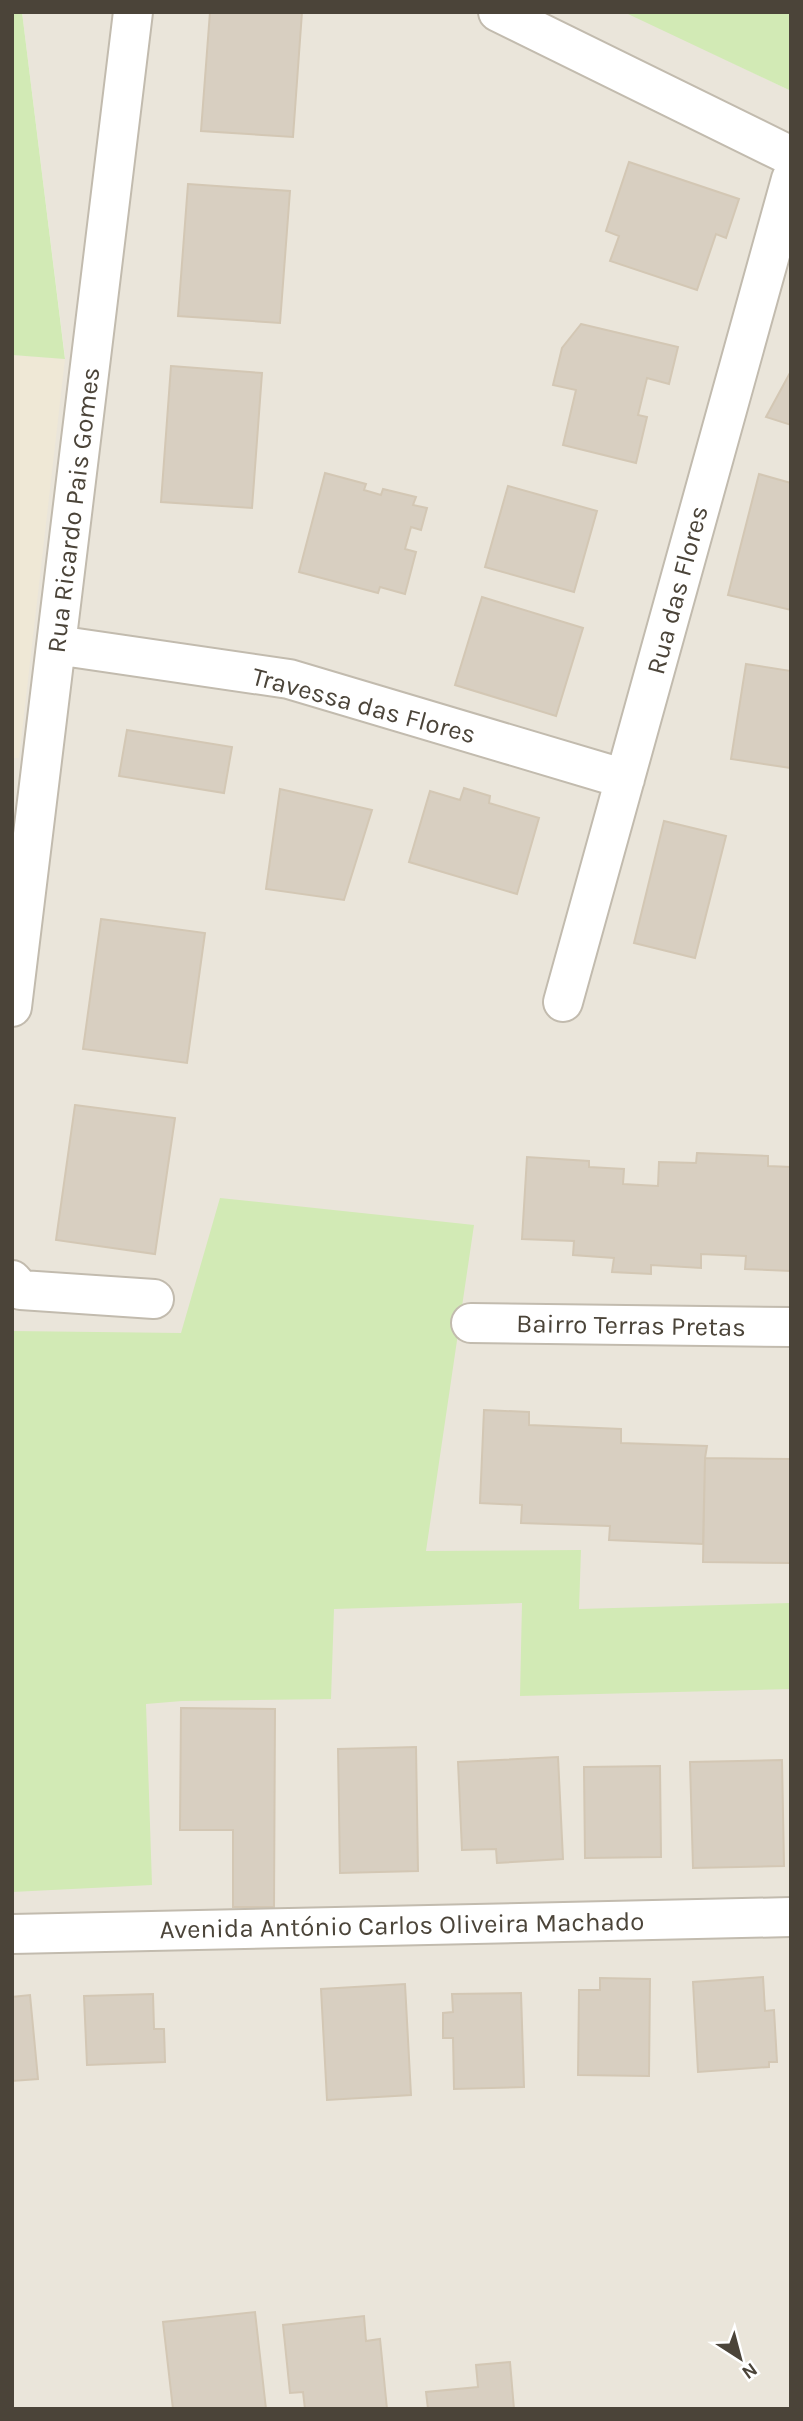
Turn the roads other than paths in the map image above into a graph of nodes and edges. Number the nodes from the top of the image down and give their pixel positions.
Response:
1 (133, 12) edge
2 (498, 12) edge
3 (791, 156) edge
4 (791, 179) edge
5 (56, 645) junction
6 (625, 779) junction
7 (564, 1002) dead end
8 (12, 1007) edge
9 (12, 1280) edge
10 (154, 1299) dead end
11 (471, 1323) dead end
12 (791, 1327) edge
13 (791, 1917) edge
14 (12, 1934) edge

1 - 5 street, Rua Ricardo Pais Gomes
2 - 3 street
4 - 6 street, Rua das Flores
5 - 6 street, Travessa das Flores
5 - 8 street, Rua Ricardo Pais Gomes
6 - 7 street, Rua das Flores
9 - 10 street
11 - 12 street, Bairro Terras Pretas
13 - 14 street, Avenida António Carlos Oliveira Machado

